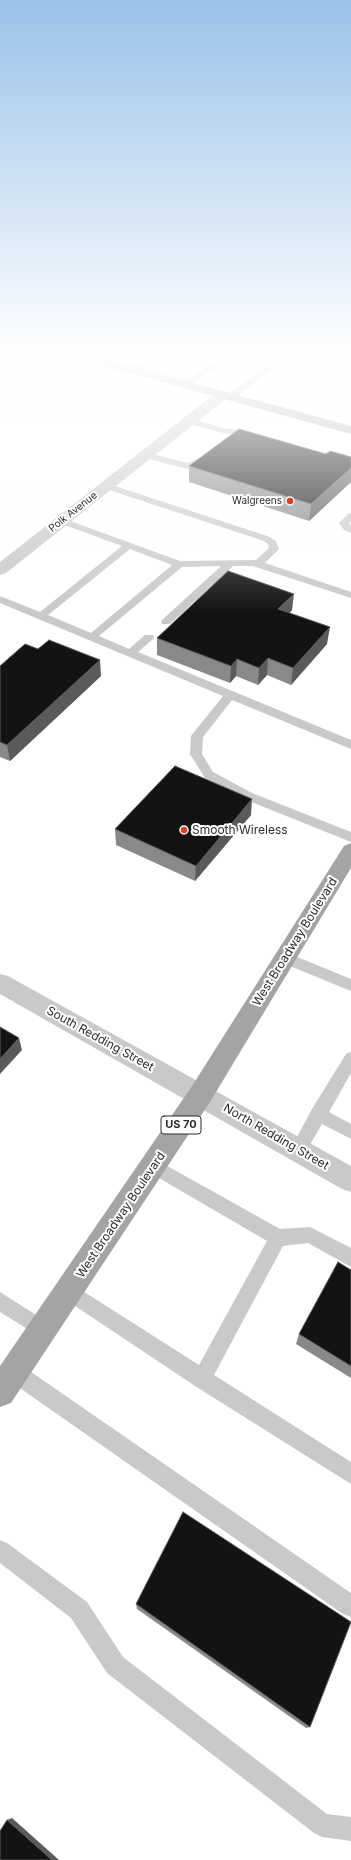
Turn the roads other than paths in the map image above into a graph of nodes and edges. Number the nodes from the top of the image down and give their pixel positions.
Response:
1 (166, 439) edge
2 (241, 439) edge
3 (255, 439) edge
4 (261, 440) edge
5 (245, 443) edge
6 (215, 452) edge
7 (145, 455) junction
8 (106, 486) junction
9 (351, 516) edge
10 (62, 521) junction
11 (351, 530) edge
12 (128, 546) junction
13 (231, 563) junction
14 (180, 564) junction
15 (258, 564) junction
16 (0, 570) edge
17 (351, 595) edge
18 (0, 599) edge
19 (41, 616) junction
20 (166, 622) dead end
21 (92, 637) junction
22 (149, 637) dead end
23 (131, 653) junction
24 (230, 695) junction
25 (351, 745) edge
26 (351, 837) edge
27 (351, 852) edge
28 (285, 958) junction
29 (0, 983) edge
30 (351, 985) edge
31 (351, 1059) edge
32 (201, 1094) junction
33 (318, 1114) junction
34 (351, 1132) edge
35 (298, 1150) junction
36 (153, 1166) junction
37 (351, 1180) edge
38 (278, 1238) junction
39 (351, 1258) edge
40 (69, 1292) junction
41 (0, 1301) edge
42 (43, 1329) junction
43 (202, 1379) junction
44 (7, 1382) edge
45 (351, 1474) edge
46 (0, 1550) edge
47 (351, 1606) edge
48 (351, 1829) edge

1 - 7 street, Polk Avenue
2 - 5 lane
3 - 4 lane
6 - 7 lane
7 - 8 street, Polk Avenue
8 - 10 street, Polk Avenue
8 - 15 lane
9 - 11 lane
10 - 12 lane
10 - 16 street, Polk Avenue
12 - 14 lane
12 - 19 lane
13 - 14 lane
13 - 15 lane
13 - 20 lane
14 - 21 lane
15 - 17 lane
18 - 19 lane
19 - 21 lane
21 - 23 lane
22 - 23 lane
23 - 24 lane
24 - 25 lane
24 - 26 lane
27 - 28 main road, West Broadway Boulevard / US 70
28 - 30 lane
28 - 32 main road, West Broadway Boulevard / US 70
29 - 32 street, South Redding Street
31 - 33 lane
32 - 35 street, North Redding Street
32 - 36 main road, West Broadway Boulevard / US 70
33 - 34 lane
33 - 35 lane
35 - 37 street, North Redding Street
36 - 38 lane
36 - 40 main road, West Broadway Boulevard / US 70
38 - 39 lane
38 - 43 lane
40 - 42 main road, West Broadway Boulevard / US 70
40 - 43 lane
41 - 42 lane
42 - 44 main road, West Broadway Boulevard / US 70
43 - 45 lane
44 - 47 lane
46 - 48 lane

